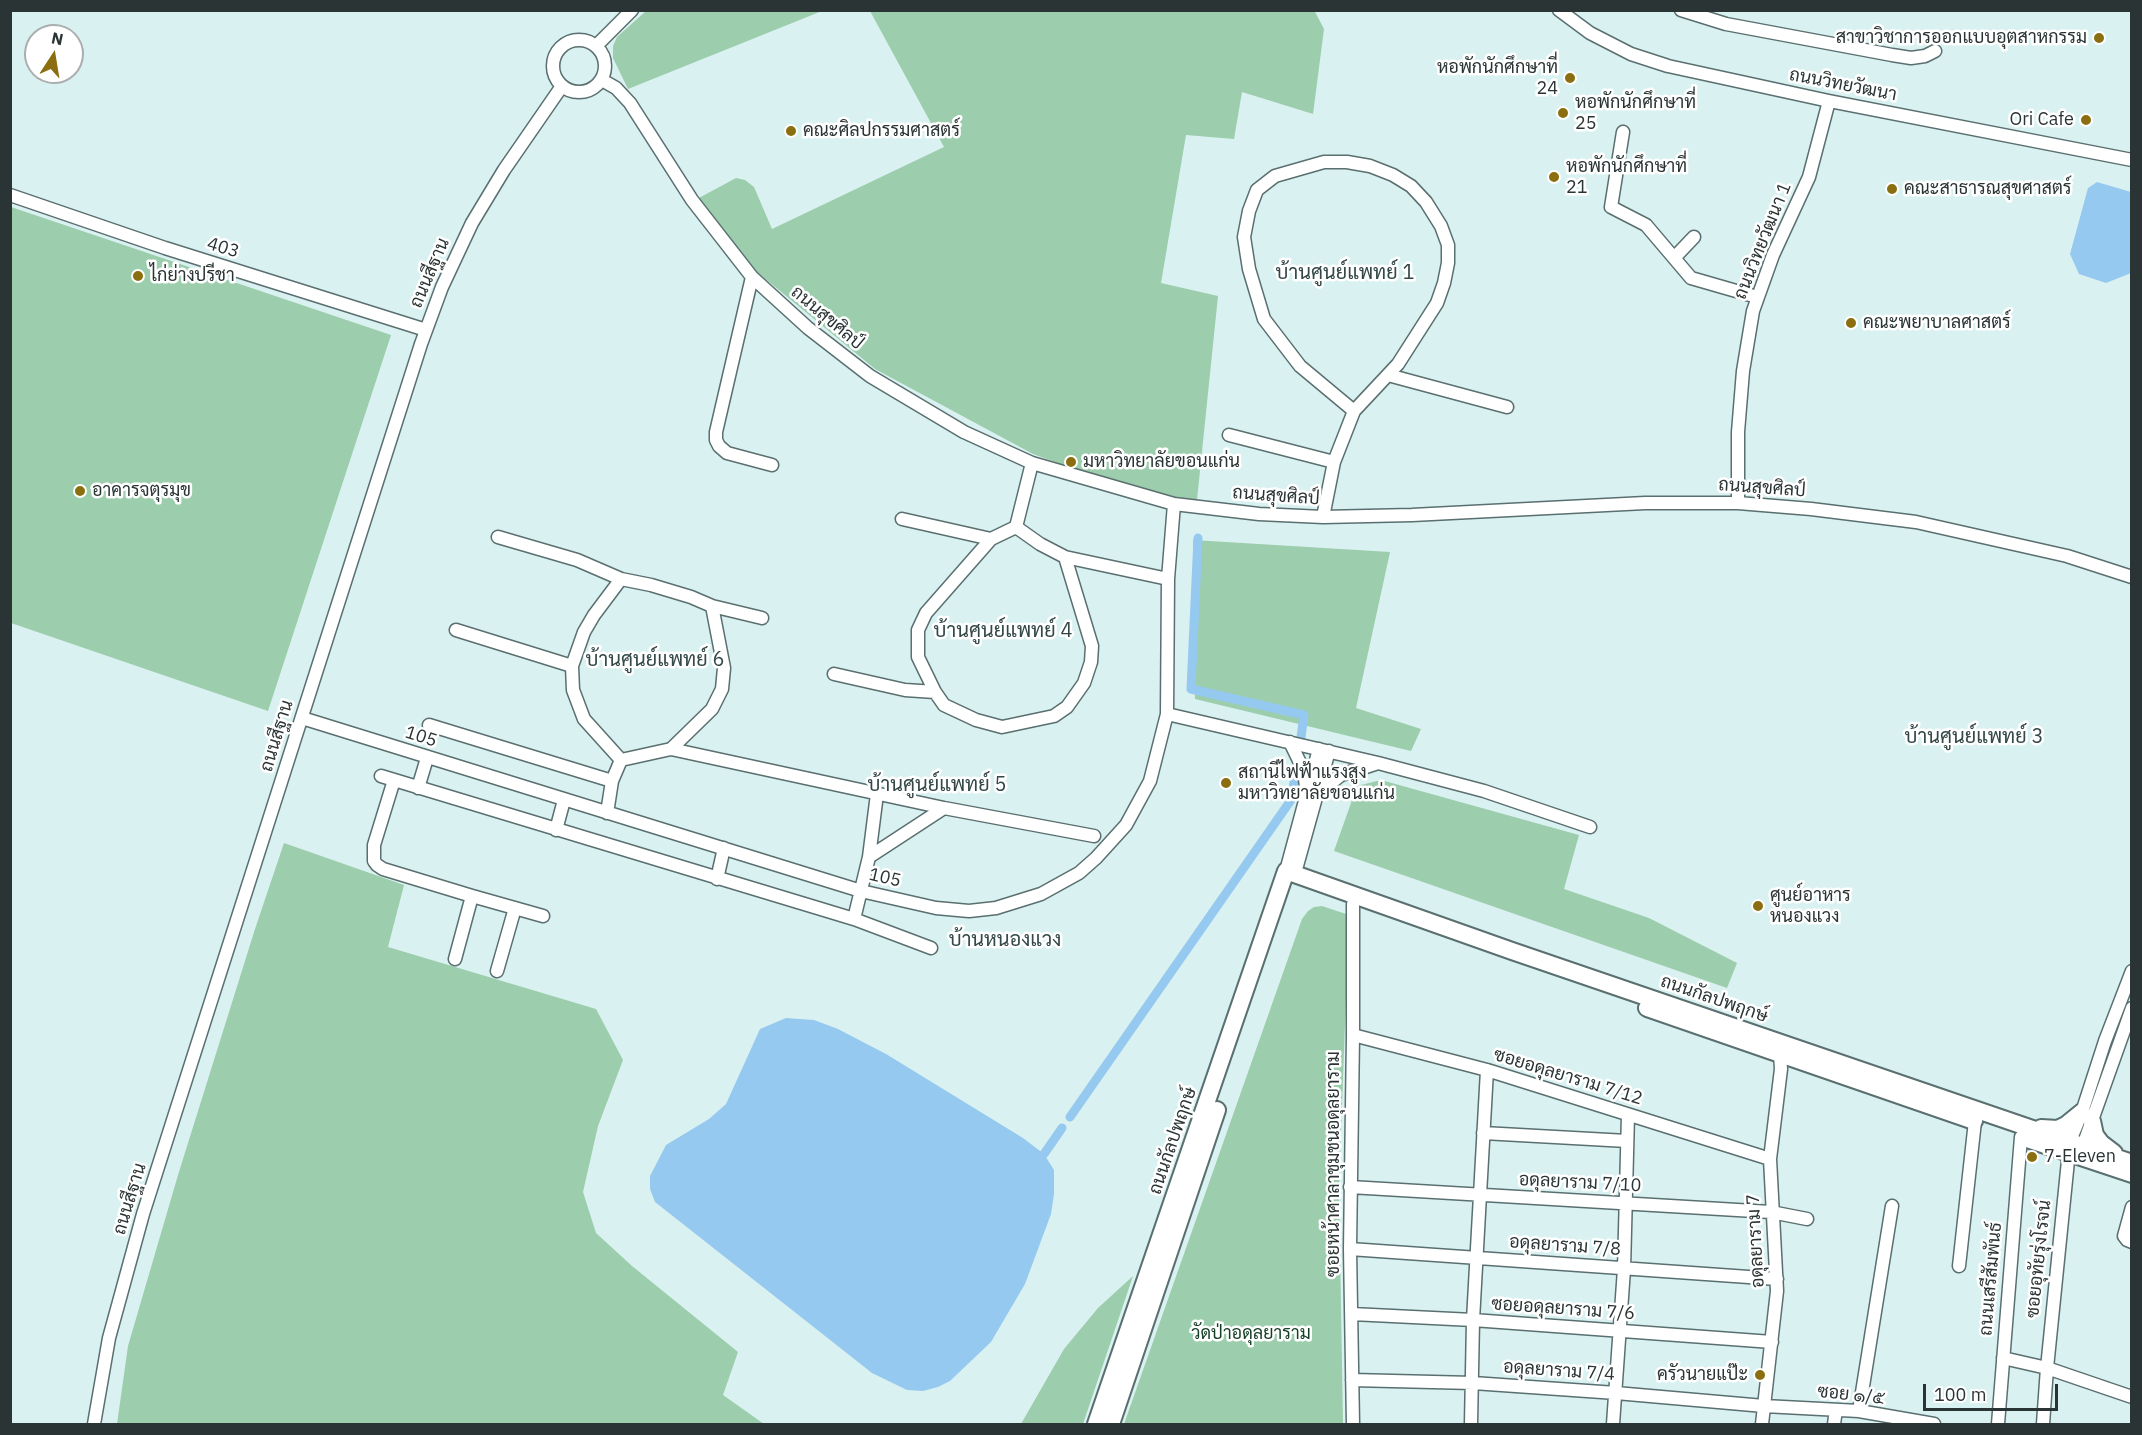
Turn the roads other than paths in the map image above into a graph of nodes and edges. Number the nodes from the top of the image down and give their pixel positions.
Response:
1 (632, 10) edge
2 (1560, 10) edge
3 (1681, 10) edge
4 (596, 46) junction
5 (1935, 51) dead end
6 (602, 80) junction
7 (562, 86) junction
8 (1830, 102) junction
9 (1623, 132) dead end
10 (2132, 160) edge
11 (10, 195) edge
12 (1694, 237) dead end
13 (1674, 258) junction
14 (752, 278) junction
15 (1757, 297) junction
16 (426, 330) junction
17 (1388, 375) junction
18 (1507, 407) dead end
19 (1354, 411) junction
20 (1229, 435) dead end
21 (1334, 462) junction
22 (1032, 463) junction
23 (772, 465) dead end
24 (1738, 503) junction
25 (1174, 504) junction
26 (1323, 517) junction
27 (902, 519) dead end
28 (1016, 527) junction
29 (498, 537) dead end
30 (991, 539) junction
31 (1065, 557) junction
32 (2106, 568) junction
33 (2132, 570) edge
34 (2132, 577) edge
35 (621, 579) junction
36 (1168, 579) junction
37 (712, 606) junction
38 (762, 618) dead end
39 (456, 630) dead end
40 (572, 666) junction
41 (834, 674) dead end
42 (934, 692) junction
43 (1167, 714) junction
44 (302, 718) junction
45 (429, 725) dead end
46 (1290, 742) junction
47 (671, 749) junction
48 (1324, 750) junction
49 (427, 758) junction
50 (621, 760) junction
51 (1378, 763) junction
52 (381, 776) dead end
53 (394, 780) junction
54 (612, 782) junction
55 (418, 788) junction
56 (877, 794) junction
57 (1311, 795) junction
58 (564, 800) junction
59 (945, 808) junction
60 (607, 813) junction
61 (1590, 827) dead end
62 (555, 830) junction
63 (1094, 837) dead end
64 (724, 848) junction
65 (869, 857) junction
66 (1289, 877) junction
67 (717, 879) junction
68 (861, 891) junction
69 (472, 896) junction
70 (1353, 904) junction
71 (514, 908) junction
72 (543, 916) dead end
73 (854, 919) junction
74 (931, 948) dead end
75 (455, 959) dead end
76 (497, 971) dead end
77 (2132, 971) edge
78 (2132, 1008) edge
79 (1353, 1035) junction
80 (1780, 1055) junction
81 (1487, 1070) junction
82 (1628, 1114) junction
83 (2087, 1116) junction
84 (1999, 1118) junction
85 (1974, 1121) junction
86 (1483, 1132) junction
87 (2021, 1137) junction
88 (1627, 1140) junction
89 (2075, 1149) junction
90 (1770, 1160) junction
91 (2129, 1166) edge
92 (1350, 1187) junction
93 (1479, 1196) junction
94 (1626, 1204) junction
95 (1892, 1206) dead end
96 (2132, 1207) edge
97 (1771, 1212) junction
98 (1808, 1220) dead end
99 (2129, 1222) edge
100 (2132, 1242) edge
101 (1350, 1249) junction
102 (1476, 1258) junction
103 (1959, 1266) dead end
104 (1624, 1269) junction
105 (1778, 1279) junction
106 (1352, 1314) junction
107 (1473, 1320) junction
108 (1620, 1330) junction
109 (1772, 1342) junction
110 (1128, 1353) junction
111 (2003, 1358) junction
112 (2047, 1368) junction
113 (1352, 1380) junction
114 (1473, 1383) junction
115 (1616, 1393) junction
116 (2132, 1397) edge
117 (1764, 1406) junction
118 (1836, 1410) junction
119 (1859, 1411) junction
120 (94, 1425) edge
121 (1096, 1425) edge
122 (1112, 1425) edge
123 (1353, 1425) edge
124 (1471, 1425) edge
125 (1613, 1425) edge
126 (1762, 1425) edge
127 (1834, 1425) edge
128 (1934, 1425) edge
129 (1998, 1425) edge
130 (2043, 1425) edge

1 - 4 street
2 - 8 street, ถนนวิทยวัฒนา
3 - 5 street
4 - 6 street
4 - 7 street
6 - 7 street
6 - 14 street, ถนนสุขศิลป์
7 - 16 street, ถนนสีฐาน
8 - 10 street, ถนนวิทยวัฒนา
8 - 15 street, ถนนวิทยวัฒนา 1
9 - 13 street
11 - 16 street, 403
12 - 13 street
13 - 15 street
14 - 22 street, ถนนสุขศิลป์
14 - 23 street
15 - 24 street, ถนนวิทยวัฒนา 1
16 - 44 street, ถนนสีฐาน
17 - 18 street
17 - 19 street
17 - 19 street
19 - 21 street
20 - 21 street
21 - 26 street
22 - 25 street, ถนนสุขศิลป์
22 - 28 street
24 - 26 street, ถนนสุขศิลป์
24 - 32 street, ถนนสุขศิลป์
25 - 26 street, ถนนสุขศิลป์
25 - 36 street, 105
27 - 30 street
28 - 30 street
28 - 31 street
29 - 35 street
30 - 42 street
31 - 36 street
31 - 42 street
32 - 33 street
32 - 34 street
35 - 37 street
35 - 40 street
36 - 43 street, 105
37 - 38 street
37 - 47 street
39 - 40 street
40 - 50 street
41 - 42 street
43 - 46 street
43 - 68 street, 105
44 - 49 street, 105
44 - 120 street, ถนนสีฐาน
45 - 54 street
46 - 48 street
46 - 57 street
47 - 50 street
47 - 56 street
48 - 51 street
48 - 57 street
49 - 55 street
49 - 58 street, 105
50 - 54 street
51 - 57 street
51 - 61 street
52 - 53 street
53 - 55 street
53 - 69 street
54 - 60 street
55 - 62 street
56 - 59 street
56 - 65 street
57 - 66 street
58 - 60 street, 105
58 - 62 street
59 - 63 street
59 - 65 street
60 - 64 street, 105
62 - 67 street
64 - 67 street
64 - 68 street, 105
65 - 68 street
66 - 70 main road, ถนนกัลปพฤกษ์
66 - 84 main road, ถนนกัลปพฤกษ์
66 - 110 main road, ถนนกัลปพฤกษ์
67 - 73 street
68 - 73 street
69 - 71 street
69 - 75 street
70 - 79 street, ซอยหน้าศาลาชุมชนอดุลยาราม
70 - 80 main road, ถนนกัลปพฤกษ์
71 - 72 street
71 - 76 street
73 - 74 street
77 - 83 street
78 - 83 street
79 - 81 street, ซอยอดุลยาราม 7/12
79 - 92 street, ซอยหน้าศาลาชุมชนอดุลยาราม
80 - 85 main road, ถนนกัลปพฤกษ์
80 - 90 street, อดุลยาราม 7
81 - 82 street, ซอยอดุลยาราม 7/12
81 - 86 street
82 - 88 street
82 - 90 street, ซอยอดุลยาราม 7/12
83 - 84 main road
83 - 89 street, ซอยอุทัยรุ่งโรจน์
83 - 91 main road
84 - 89 main road, ถนนกัลปพฤกษ์
85 - 87 main road, ถนนกัลปพฤกษ์
85 - 103 street
86 - 88 street
86 - 93 street
87 - 89 main road, ถนนกัลปพฤกษ์
87 - 111 street, ถนนเสรีสัมพันธ์
88 - 94 street
89 - 91 main road, ถนนกัลปพฤกษ์
89 - 112 street, ซอยอุทัยรุ่งโรจน์
90 - 97 street, อดุลยาราม 7
92 - 93 street, อดุลยาราม 7/10
92 - 101 street, ซอยหน้าศาลาชุมชนอดุลยาราม
93 - 94 street, อดุลยาราม 7/10
93 - 102 street
94 - 97 street, อดุลยาราม 7/10
94 - 104 street
95 - 119 street
96 - 99 street
97 - 98 street, อดุลยาราม 7/10
97 - 105 street, อดุลยาราม 7
99 - 100 street
101 - 102 street, อดุลยาราม 7/8
101 - 106 street, ซอยหน้าศาลาชุมชนอดุลยาราม
102 - 104 street, อดุลยาราม 7/8
102 - 107 street
104 - 105 street, อดุลยาราม 7/8
104 - 108 street
105 - 109 street, อดุลยาราม 7
106 - 107 street, ซอยอดุลยาราม 7/6
106 - 113 street, ซอยหน้าศาลาชุมชนอดุลยาราม
107 - 108 street, ซอยอดุลยาราม 7/6
107 - 114 street
108 - 109 street, ซอยอดุลยาราม 7/6
108 - 115 street
109 - 117 street, อดุลยาราม 7
110 - 121 main road, ถนนกัลปพฤกษ์
110 - 122 main road, ถนนกัลปพฤกษ์
111 - 112 street
111 - 129 street, ถนนเสรีสัมพันธ์
112 - 116 street
112 - 130 street, ซอยอุทัยรุ่งโรจน์
113 - 114 street, อดุลยาราม 7/4
113 - 123 street, ซอยหน้าศาลาชุมชนอดุลยาราม
114 - 115 street, อดุลยาราม 7/4
114 - 124 street
115 - 117 street, อดุลยาราม 7/4
115 - 125 street
117 - 118 street, ซอย ๑/๕
117 - 126 street, อดุลยาราม 7
118 - 119 street, ซอย ๑/๕
118 - 127 street
119 - 128 street, ซอย ๑/๕

